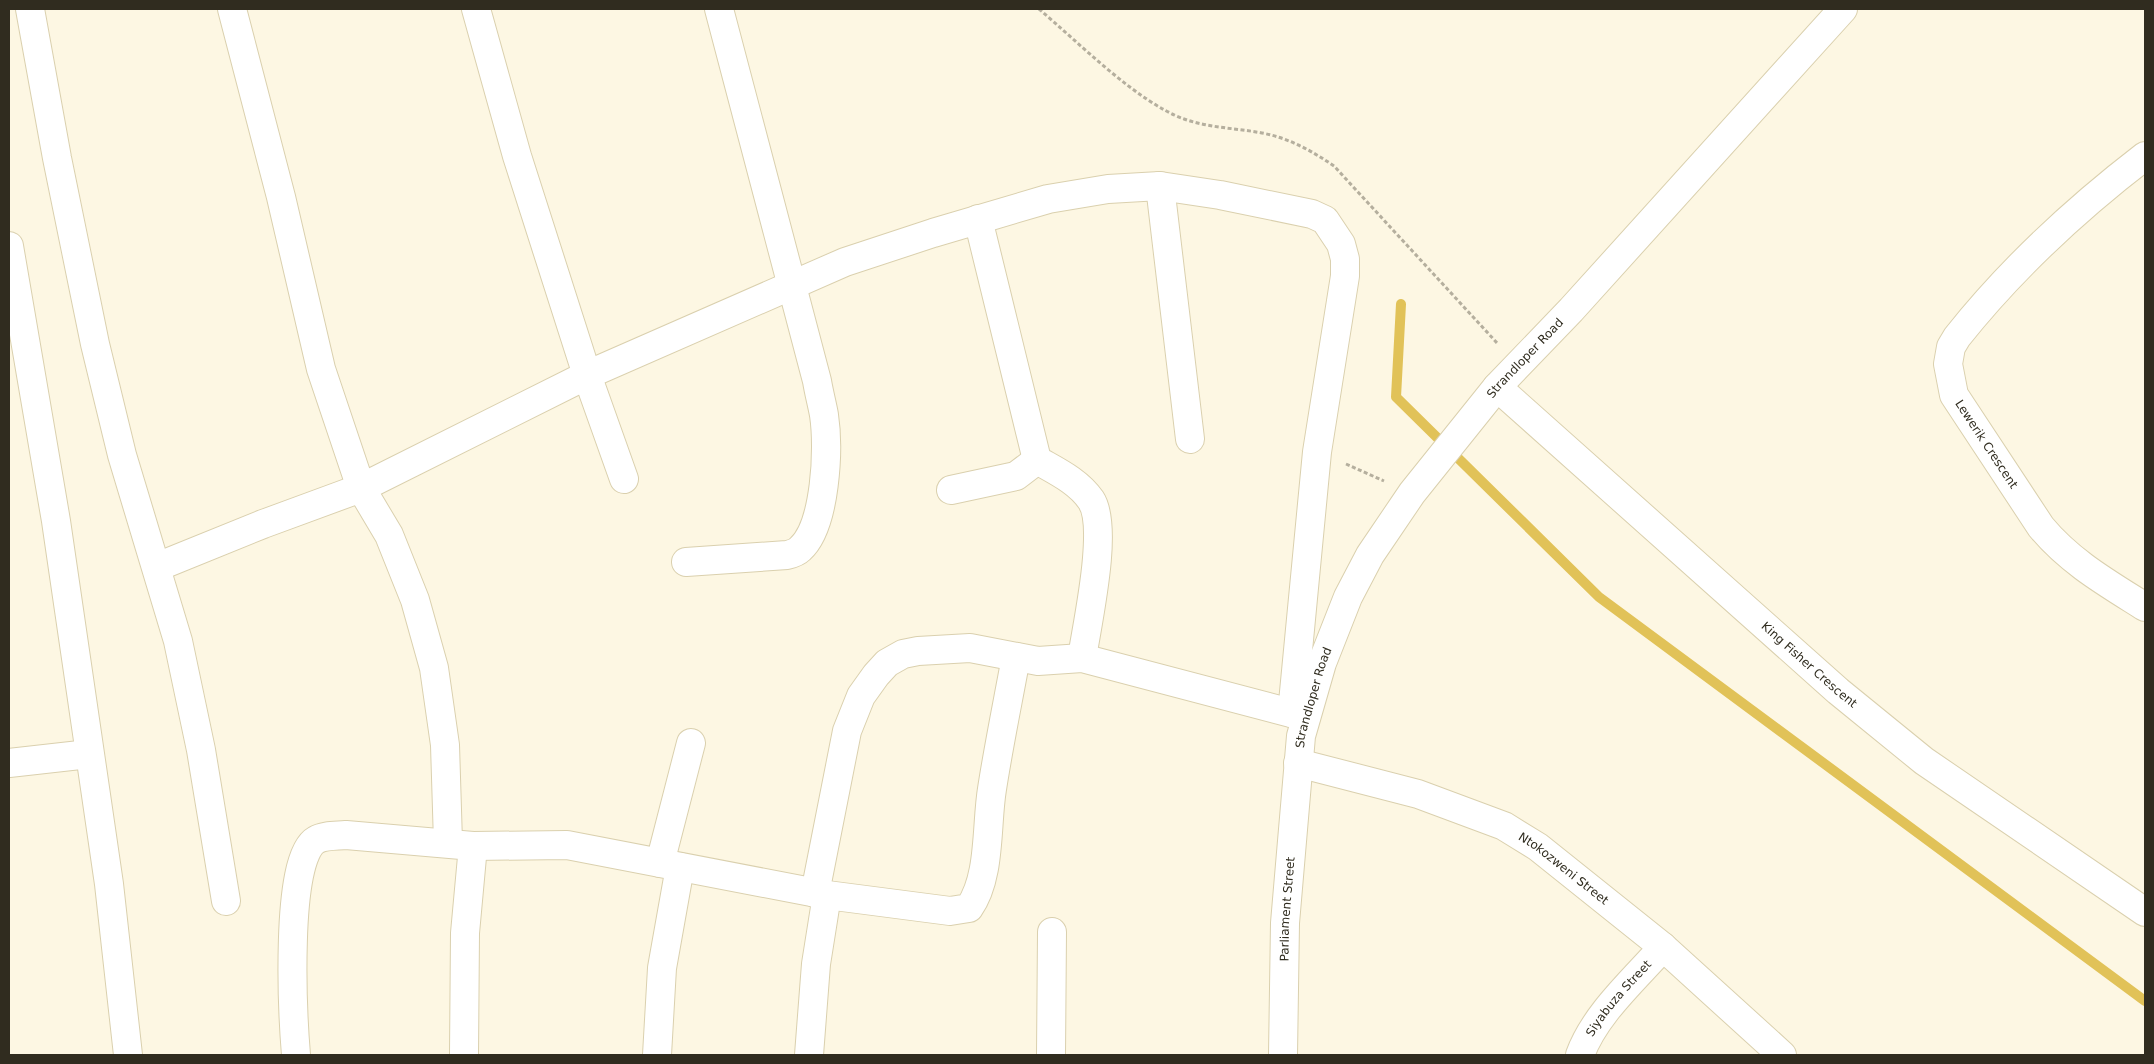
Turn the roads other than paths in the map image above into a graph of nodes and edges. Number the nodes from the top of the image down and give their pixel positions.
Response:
1 (30, 9) edge
2 (232, 9) edge
3 (476, 9) edge
4 (719, 9) edge
5 (1843, 9) edge
6 (2145, 156) edge
7 (1160, 186) junction
8 (978, 219) junction
9 (9, 246) edge
10 (790, 286) junction
11 (587, 375) junction
12 (1497, 387) junction
13 (1190, 439) dead end
14 (1037, 460) junction
15 (624, 479) dead end
16 (361, 488) junction
17 (951, 490) dead end
18 (686, 562) dead end
19 (157, 567) junction
20 (2145, 607) edge
21 (1016, 657) junction
22 (1082, 658) junction
23 (1299, 715) junction
24 (691, 743) dead end
25 (89, 754) junction
26 (9, 763) edge
27 (1298, 763) junction
28 (461, 844) junction
29 (670, 865) junction
30 (821, 894) junction
31 (226, 901) dead end
32 (2145, 912) edge
33 (1052, 932) dead end
34 (1663, 947) junction
35 (128, 1055) edge
36 (296, 1055) edge
37 (464, 1055) edge
38 (657, 1055) edge
39 (809, 1055) edge
40 (1052, 1055) edge
41 (1283, 1055) edge
42 (1580, 1055) edge
43 (1782, 1055) edge

1 - 19 street
2 - 16 street
3 - 11 street
4 - 10 street
5 - 12 street, Strandloper Road
6 - 20 street, Lewerik Crescent
7 - 8 street
7 - 13 street
7 - 23 street
8 - 10 street
8 - 14 street
9 - 25 street
10 - 11 street
10 - 18 street
11 - 15 street
11 - 16 street
12 - 23 street, Strandloper Road
12 - 32 street, King Fisher Crescent
14 - 17 street
14 - 22 street
16 - 19 street
16 - 28 street
19 - 31 street
21 - 22 street
21 - 30 street
21 - 30 street
22 - 23 street
23 - 27 street, Strandloper Road
24 - 29 street
25 - 26 street
25 - 35 street
27 - 34 street, Ntokozweni Street
27 - 41 street, Parliament Street
28 - 29 street
28 - 36 street
28 - 37 street
29 - 30 street
29 - 38 street
30 - 39 street
33 - 40 street
34 - 42 street, Siyabuza Street
34 - 43 street, Ntokozweni Street

